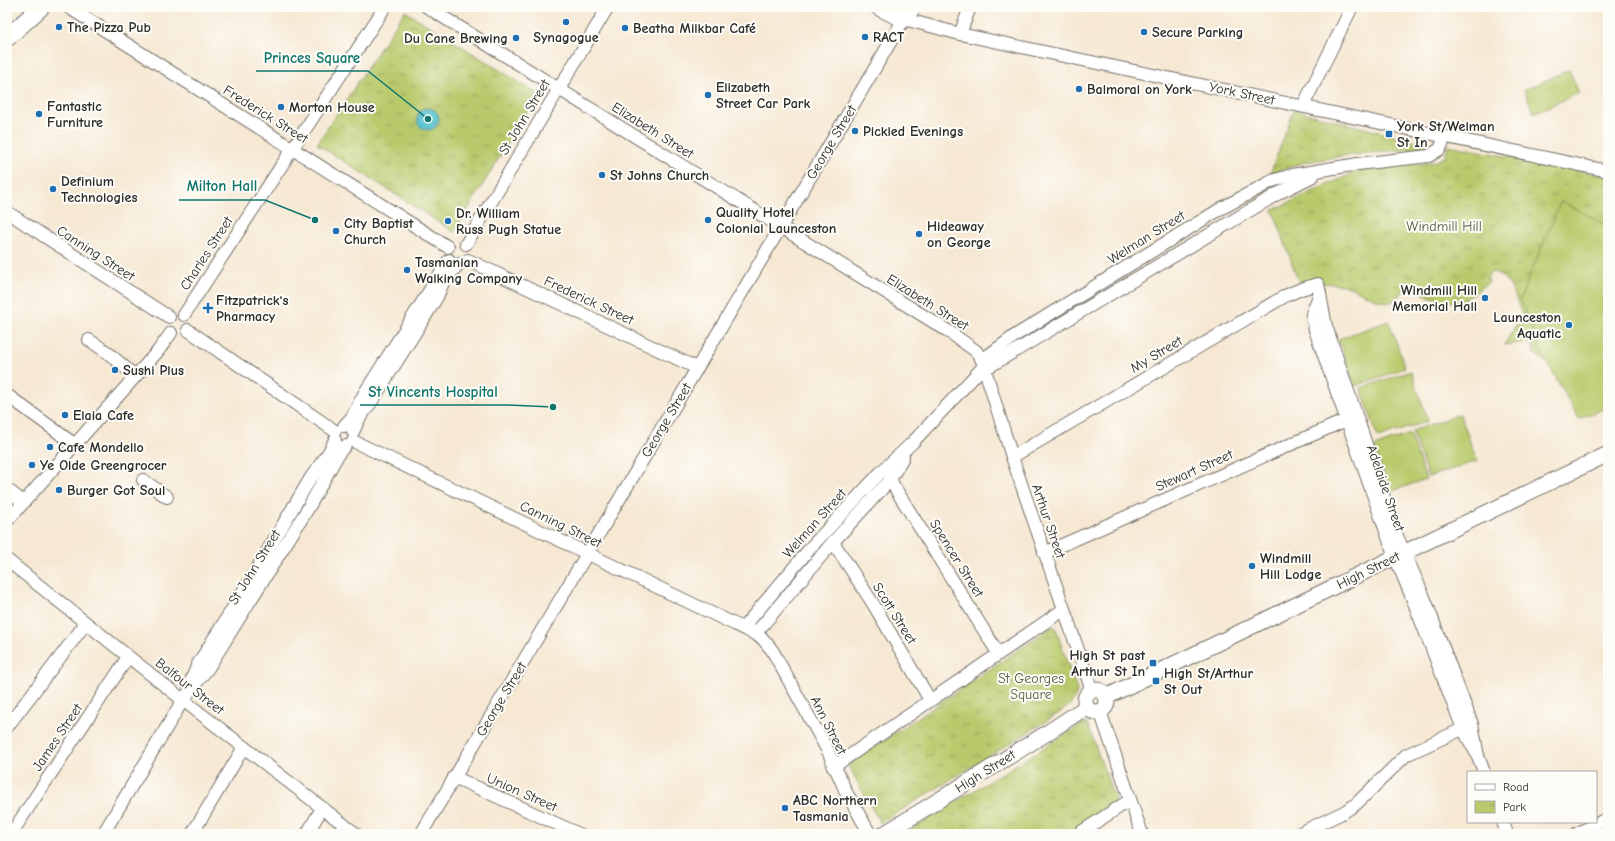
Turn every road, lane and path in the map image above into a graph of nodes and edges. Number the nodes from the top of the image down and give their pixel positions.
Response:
1 (41, 7) edge
2 (68, 7) edge
3 (385, 7) edge
4 (427, 7) edge
5 (608, 7) edge
6 (879, 7) edge
7 (970, 7) edge
8 (1352, 7) edge
9 (908, 13) edge
10 (960, 34) junction
11 (7, 38) edge
12 (558, 88) junction
13 (1303, 106) junction
14 (1445, 138) junction
15 (293, 149) junction
16 (1338, 167) junction
17 (1608, 171) edge
18 (7, 212) edge
19 (781, 227) junction
20 (466, 244) junction
21 (448, 247) junction
22 (459, 261) junction
23 (1319, 288) joint
24 (184, 315) junction
25 (169, 317) junction
26 (188, 330) junction
27 (171, 334) junction
28 (89, 340) dead end
29 (983, 365) junction
30 (697, 368) junction
31 (135, 376) junction
32 (7, 395) edge
33 (1351, 417) junction
34 (344, 436) junction
35 (912, 443) junction
36 (74, 444) junction
37 (1608, 454) edge
38 (1012, 457) junction
39 (143, 480) dead end
40 (890, 480) junction
41 (7, 489) edge
42 (167, 496) dead end
43 (23, 502) junction
44 (7, 521) edge
45 (833, 542) junction
46 (587, 553) junction
47 (1044, 553) junction
48 (1400, 554) junction
49 (7, 560) edge
50 (1063, 610) junction
51 (86, 623) junction
52 (743, 628) junction
53 (755, 634) junction
54 (998, 653) junction
55 (128, 657) junction
56 (1092, 690) junction
57 (1106, 697) junction
58 (183, 700) junction
59 (930, 700) junction
60 (1093, 709) junction
61 (7, 727) edge
62 (1467, 727) junction
63 (244, 747) junction
64 (833, 766) junction
65 (1484, 771) edge
66 (454, 777) junction
67 (1130, 800) junction
68 (322, 808) junction
69 (1608, 818) edge
70 (1503, 823) edge
71 (10, 834) edge
72 (104, 834) edge
73 (192, 834) edge
74 (307, 834) edge
75 (356, 834) edge
76 (421, 834) edge
77 (579, 834) edge
78 (870, 834) edge
79 (884, 834) edge
80 (1078, 834) edge
81 (1142, 834) edge
82 (1298, 834) edge
83 (1507, 834) edge
84 (1576, 834) edge

1 - 11 highway
2 - 15 street, Frederick Street
3 - 15 street, Charles Street
4 - 12 street, Elizabeth Street
5 - 12 street, St John Street
6 - 9 highway, York Street
7 - 10 street
8 - 13 street
9 - 10 street, York Street
9 - 19 street, George Street
10 - 13 street, York Street
12 - 19 street, Elizabeth Street
12 - 20 street, St John Street
13 - 14 street, York Street
14 - 16 street, Welman Street
14 - 17 street, York Street
15 - 21 street, Frederick Street
15 - 24 street, Charles Street
16 - 29 street, Welman Street
16 - 29 street, Welman Street
18 - 25 street, Canning Street
19 - 29 street, Elizabeth Street
19 - 30 street, George Street
20 - 21 street
20 - 22 street
21 - 22 street
22 - 30 street, Frederick Street
22 - 34 street, St John Street
23 - 33 street, Adelaide Street
23 - 38 street, My Street
24 - 25 street
24 - 26 street
25 - 27 street
26 - 27 street
26 - 34 street, Canning Street
27 - 31 street
28 - 31 street
29 - 35 street, Welman Street
29 - 38 street, Arthur Street
30 - 46 street, George Street
31 - 36 street
32 - 36 street
33 - 47 street, Stewart Street
33 - 48 street, Adelaide Street
34 - 46 street, Canning Street
34 - 58 street, St John Street
35 - 40 street, Welman Street
35 - 52 street, Welman Street
36 - 43 street
37 - 48 main road, High Street
38 - 47 street, Arthur Street
39 - 42 street
40 - 45 street, Welman Street
40 - 54 street, Spencer Street
41 - 43 street
43 - 44 street
45 - 53 street, Welman Street
45 - 59 street, Scott Street
46 - 52 street, Canning Street
46 - 66 street, George Street
47 - 50 street, Arthur Street
48 - 57 main road, High Street
48 - 62 street, Adelaide Street
49 - 51 street, Balfour Street
50 - 54 street
50 - 56 street, Arthur Street
51 - 55 street, Balfour Street
51 - 61 street
52 - 53 street, Canning Street
53 - 64 street, Ann Street
54 - 59 street
55 - 58 street, Balfour Street
55 - 71 street, James Street
56 - 57 main road
56 - 60 main road
57 - 60 main road
58 - 63 street, Balfour Street
58 - 72 street, St John Street
59 - 64 street
60 - 67 street
60 - 79 main road, High Street
62 - 65 street, Adelaide Street
62 - 82 street
63 - 68 street, Balfour Street
63 - 73 street
64 - 78 street, Ann Street
66 - 76 street, George Street
66 - 77 street, Union Street
67 - 80 street
67 - 81 street
68 - 74 street
68 - 75 street, Balfour Street
69 - 84 street
70 - 83 street

